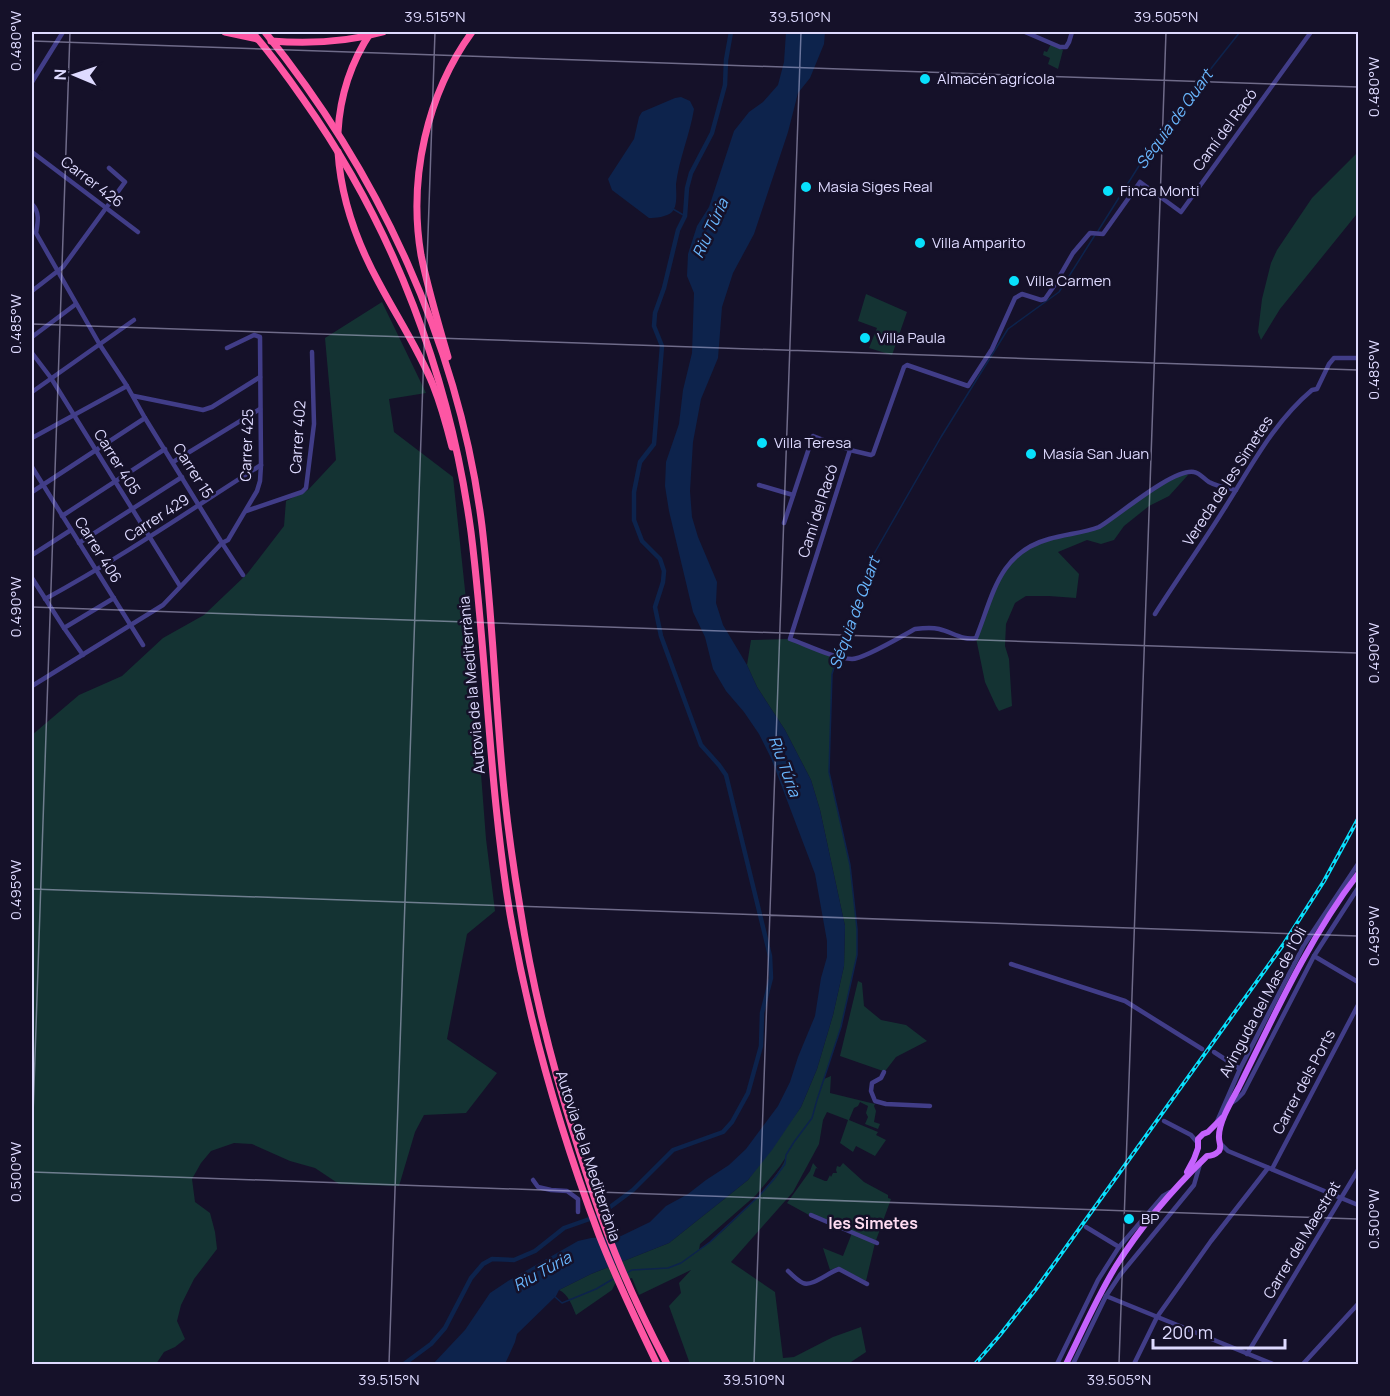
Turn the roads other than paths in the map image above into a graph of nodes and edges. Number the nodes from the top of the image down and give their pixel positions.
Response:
1 (61, 32) edge
2 (225, 32) edge
3 (252, 32) edge
4 (265, 32) edge
5 (371, 32) edge
6 (382, 32) edge
7 (472, 32) edge
8 (1025, 32) edge
9 (1072, 32) edge
10 (1311, 32) edge
11 (32, 82) edge
12 (32, 152) edge
13 (109, 168) dead end
14 (32, 204) edge
15 (106, 208) junction
16 (138, 232) dead end
17 (34, 235) edge
18 (58, 271) junction
19 (32, 291) edge
20 (76, 304) junction
21 (134, 320) dead end
22 (32, 337) edge
23 (100, 345) junction
24 (227, 348) dead end
25 (312, 352) dead end
26 (32, 353) edge
27 (1359, 358) edge
28 (449, 374) junction
29 (260, 377) junction
30 (51, 378) junction
31 (128, 386) junction
32 (32, 392) edge
33 (134, 396) junction
34 (260, 409) junction
35 (73, 415) junction
36 (146, 418) junction
37 (32, 438) edge
38 (165, 449) junction
39 (850, 450) junction
40 (95, 451) junction
41 (173, 462) junction
42 (261, 465) junction
43 (32, 467) edge
44 (182, 477) junction
45 (114, 482) junction
46 (43, 485) junction
47 (759, 485) dead end
48 (464, 486) junction
49 (1236, 490) junction
50 (32, 492) edge
51 (793, 495) junction
52 (200, 505) junction
53 (132, 509) junction
54 (245, 512) junction
55 (62, 516) junction
56 (784, 523) dead end
57 (71, 530) junction
58 (150, 537) junction
59 (79, 543) junction
60 (222, 543) junction
61 (32, 555) edge
62 (96, 571) junction
63 (243, 575) dead end
64 (32, 578) edge
65 (180, 586) junction
66 (114, 598) junction
67 (45, 599) junction
68 (1155, 614) dead end
69 (131, 625) junction
70 (64, 628) junction
71 (143, 645) dead end
72 (83, 655) junction
73 (32, 686) edge
74 (1359, 864) edge
75 (1359, 874) edge
76 (1359, 888) edge
77 (1351, 898) junction
78 (1359, 903) edge
79 (1314, 956) junction
80 (1011, 964) dead end
81 (1359, 982) edge
82 (1359, 1005) edge
83 (1202, 1048) dead end
84 (1214, 1053) dead end
85 (1240, 1069) junction
86 (884, 1072) dead end
87 (1230, 1104) junction
88 (930, 1106) dead end
89 (1223, 1117) junction
90 (1164, 1121) dead end
91 (1215, 1125) junction
92 (1208, 1132) junction
93 (1220, 1141) junction
94 (1198, 1142) junction
95 (1228, 1151) junction
96 (1218, 1152) junction
97 (1206, 1156) junction
98 (1200, 1162) junction
99 (1270, 1169) junction
100 (1359, 1170) edge
101 (583, 1177) junction
102 (1184, 1178) junction
103 (533, 1180) dead end
104 (1175, 1189) junction
105 (1341, 1198) junction
106 (1359, 1205) edge
107 (578, 1212) dead end
108 (811, 1215) dead end
109 (1086, 1227) dead end
110 (877, 1243) dead end
111 (1119, 1247) junction
112 (788, 1271) dead end
113 (867, 1284) dead end
114 (1106, 1296) junction
115 (1359, 1304) edge
116 (1156, 1317) junction
117 (645, 1329) junction
118 (1247, 1354) junction
119 (657, 1365) edge
120 (667, 1365) edge
121 (1057, 1365) edge
122 (1066, 1365) edge
123 (1073, 1365) edge
124 (1134, 1365) edge
125 (1273, 1365) edge
126 (1303, 1365) edge

1 - 11 street
2 - 6 highway
3 - 48 highway, Autovia de la Mediterrània
4 - 28 highway, Autovia de la Mediterrània
5 - 48 highway
7 - 28 highway
8 - 9 street
10 - 39 street, Camí del Racó
12 - 15 street, Carrer 426
13 - 15 street
14 - 17 street, Carrer 15
15 - 16 street, Carrer 426
15 - 18 street
17 - 18 street, Carrer 15
18 - 19 street
18 - 20 street, Carrer 15
20 - 22 street
20 - 23 street, Carrer 15
21 - 23 street
23 - 30 street
23 - 31 street, Carrer 15
24 - 29 street, Carrer 425
25 - 54 street, Carrer 402
26 - 30 street, Carrer 405
27 - 49 street, Vereda de les Simetes
28 - 101 highway, Autovia de la Mediterrània
29 - 33 street
29 - 34 street, Carrer 425
30 - 32 street
30 - 35 street, Carrer 405
31 - 33 street, Carrer 15
31 - 35 street
33 - 36 street, Carrer 15
34 - 41 street
34 - 42 street, Carrer 425
35 - 37 street
35 - 40 street, Carrer 405
36 - 38 street, Carrer 15
36 - 40 street
38 - 41 street, Carrer 15
38 - 45 street
39 - 49 street, Camí del Racó
39 - 51 street
40 - 45 street, Carrer 405
40 - 46 street
41 - 44 street, Carrer 15
42 - 52 street, Carrer 429
42 - 54 street, Carrer 425
43 - 46 street, Carrer 406
44 - 52 street, Carrer 15
44 - 53 street
45 - 53 street, Carrer 405
45 - 55 street
46 - 50 street
46 - 55 street, Carrer 406
47 - 51 street
48 - 101 highway, Autovia de la Mediterrània
49 - 68 street, Vereda de les Simetes
51 - 56 street
52 - 58 street, Carrer 429
52 - 60 street, Carrer 15
53 - 58 street, Carrer 405
53 - 59 street
54 - 60 street, Carrer 425
55 - 57 street, Carrer 406
57 - 59 street, Carrer 406
57 - 61 street
58 - 62 street, Carrer 429
58 - 65 street, Carrer 405
59 - 62 street, Carrer 406
60 - 63 street, Carrer 15
60 - 65 street
62 - 66 street, Carrer 406
62 - 67 street, Carrer 429
64 - 67 street
65 - 69 street
66 - 69 street, Carrer 406
66 - 70 street
67 - 70 street
69 - 71 street, Carrer 406
69 - 72 street
70 - 72 street
72 - 73 street
74 - 85 street, Avinguda del Mas de l'Oli
75 - 87 main road
76 - 77 street, Avinguda del Mas de l'Oli
77 - 78 street
77 - 79 street, Avinguda del Mas de l'Oli
79 - 81 street
79 - 87 street, Avinguda del Mas de l'Oli
80 - 83 street
82 - 99 street, Carrer dels Ports
84 - 85 street
85 - 91 street, Avinguda del Mas de l'Oli
86 - 88 street
87 - 89 main road
89 - 91 main road
89 - 93 main road
90 - 94 street
91 - 92 main road
92 - 93 main road
92 - 94 main road
93 - 95 street
93 - 96 main road
94 - 97 main road
94 - 102 main road
95 - 96 street
95 - 99 street
96 - 97 main road
97 - 98 main road
98 - 102 main road
98 - 114 street
99 - 105 street
99 - 116 street, Carrer dels Ports
100 - 105 street, Carrer del Maestrat
101 - 117 highway, Autovia de la Mediterrània
102 - 104 main road
103 - 107 street
104 - 111 street
104 - 122 main road
105 - 106 street
105 - 118 street, Carrer del Maestrat
108 - 110 street
109 - 111 street
111 - 121 street
112 - 113 street
114 - 116 street
114 - 123 street
115 - 126 street
116 - 118 street
116 - 124 street, Carrer dels Ports
117 - 119 highway, Autovia de la Mediterrània
117 - 120 highway, Autovia de la Mediterrània
118 - 125 street

